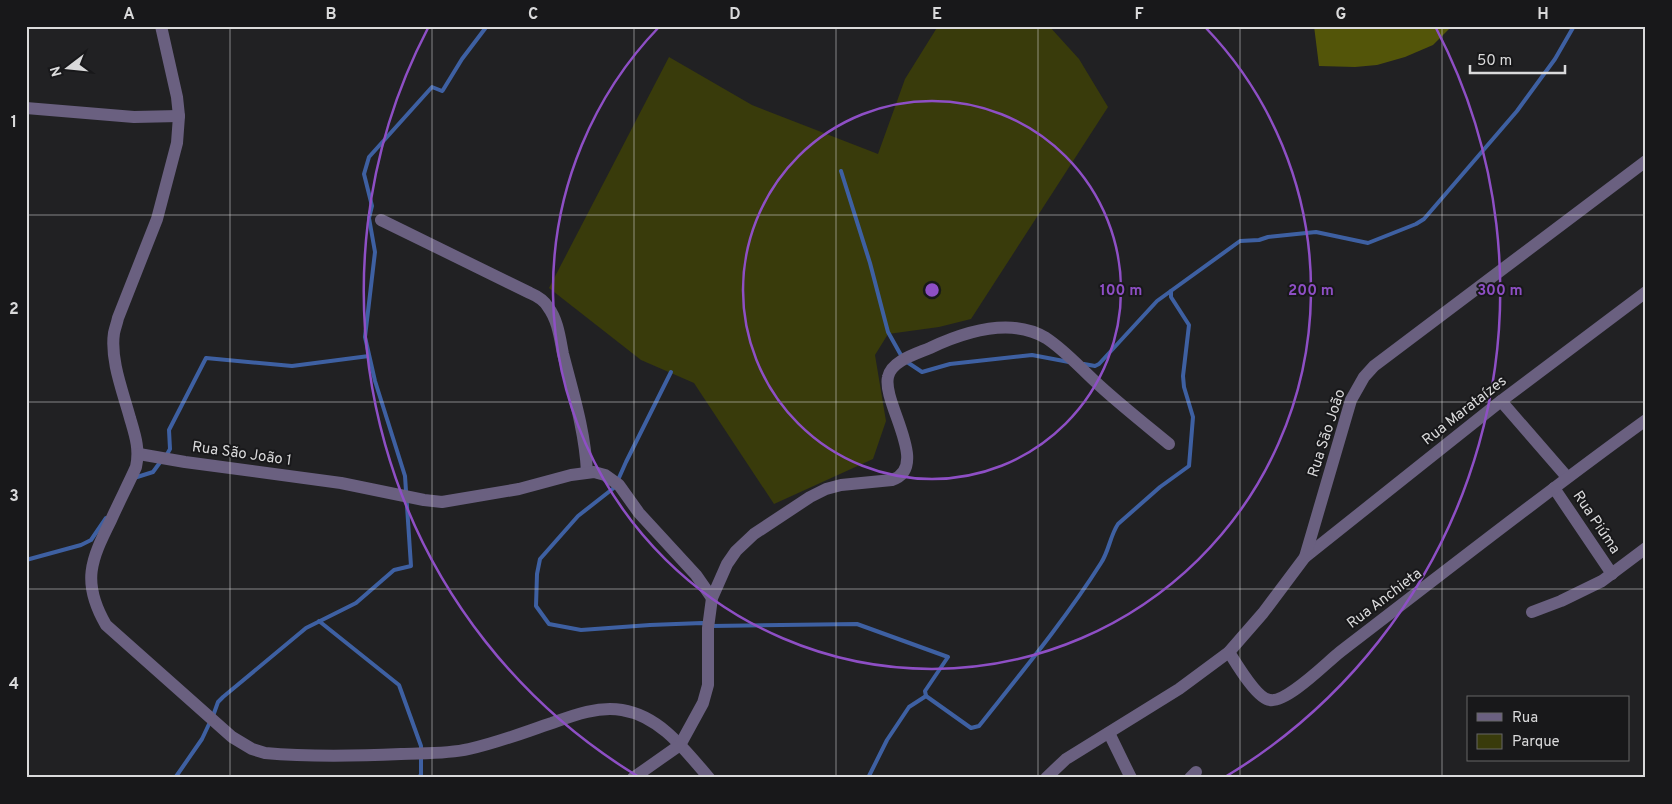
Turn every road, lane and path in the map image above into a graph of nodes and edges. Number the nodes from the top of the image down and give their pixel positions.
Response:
1 (161, 26) edge
2 (26, 108) edge
3 (179, 116) junction
4 (1646, 161) edge
5 (381, 220) dead end
6 (1646, 292) edge
7 (1501, 401) junction
8 (1646, 420) edge
9 (1169, 444) dead end
10 (139, 454) junction
11 (587, 472) junction
12 (1567, 477) junction
13 (1554, 488) junction
14 (1646, 548) edge
15 (1305, 557) junction
16 (1612, 574) junction
17 (712, 598) junction
18 (1532, 612) dead end
19 (1229, 652) junction
20 (1109, 733) junction
21 (680, 745) junction
22 (633, 778) edge
23 (709, 778) edge
24 (1046, 778) edge
25 (1131, 778) edge

1 - 3 street
2 - 3 street
3 - 10 street
4 - 15 street, Rua São João
5 - 11 street
6 - 7 street, Rua Marataízes
7 - 12 street
7 - 15 street, Rua Marataízes
8 - 12 street, Rua Anchieta
9 - 17 street
10 - 11 street, Rua São João 1
10 - 21 street
11 - 17 street
12 - 13 street, Rua Anchieta
13 - 16 street, Rua Piúma
13 - 19 street, Rua Anchieta
14 - 16 street, Rua Piúma
15 - 19 street, Rua São João
16 - 18 street, Rua Piúma
17 - 21 street
19 - 20 street, Rua São João
20 - 24 street, Rua São João
20 - 25 street
21 - 22 street
21 - 23 street

